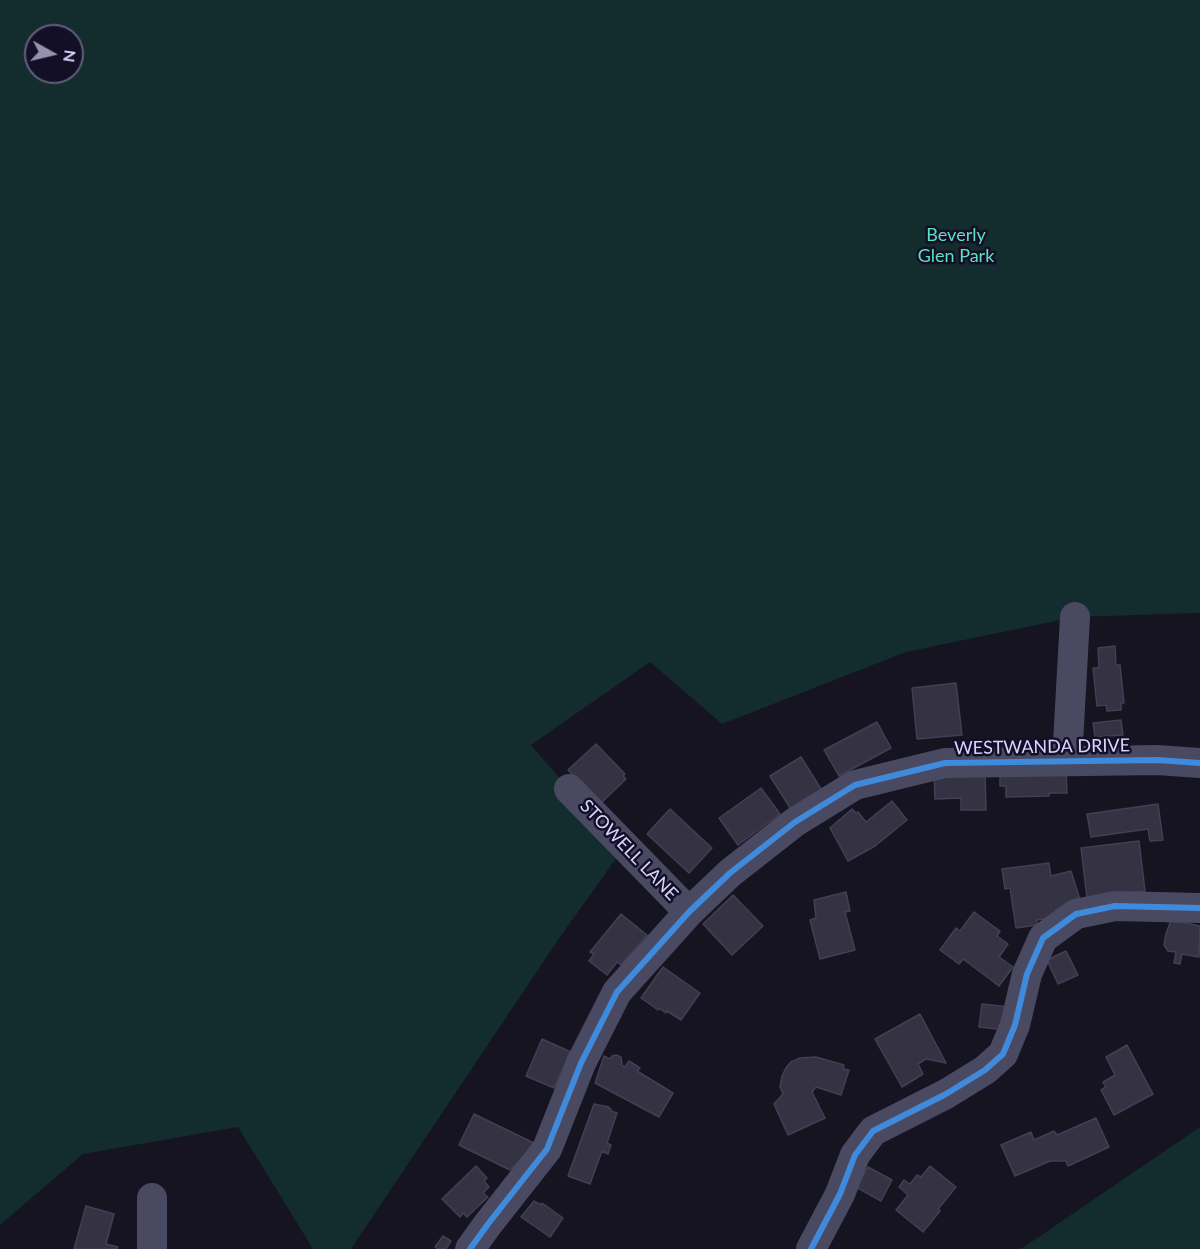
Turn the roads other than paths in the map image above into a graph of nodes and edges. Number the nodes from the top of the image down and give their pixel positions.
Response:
1 (1075, 617) dead end
2 (1067, 761) junction
3 (1200, 763) edge
4 (568, 789) dead end
5 (1200, 908) edge
6 (689, 912) junction
7 (152, 1198) dead end
8 (152, 1249) edge
9 (470, 1249) edge
10 (811, 1249) edge

1 - 2 street
2 - 3 street, WESTWANDA DRIVE
2 - 6 street, WESTWANDA DRIVE
4 - 6 street, STOWELL LANE
5 - 10 street
6 - 9 street, WESTWANDA DRIVE
7 - 8 street

